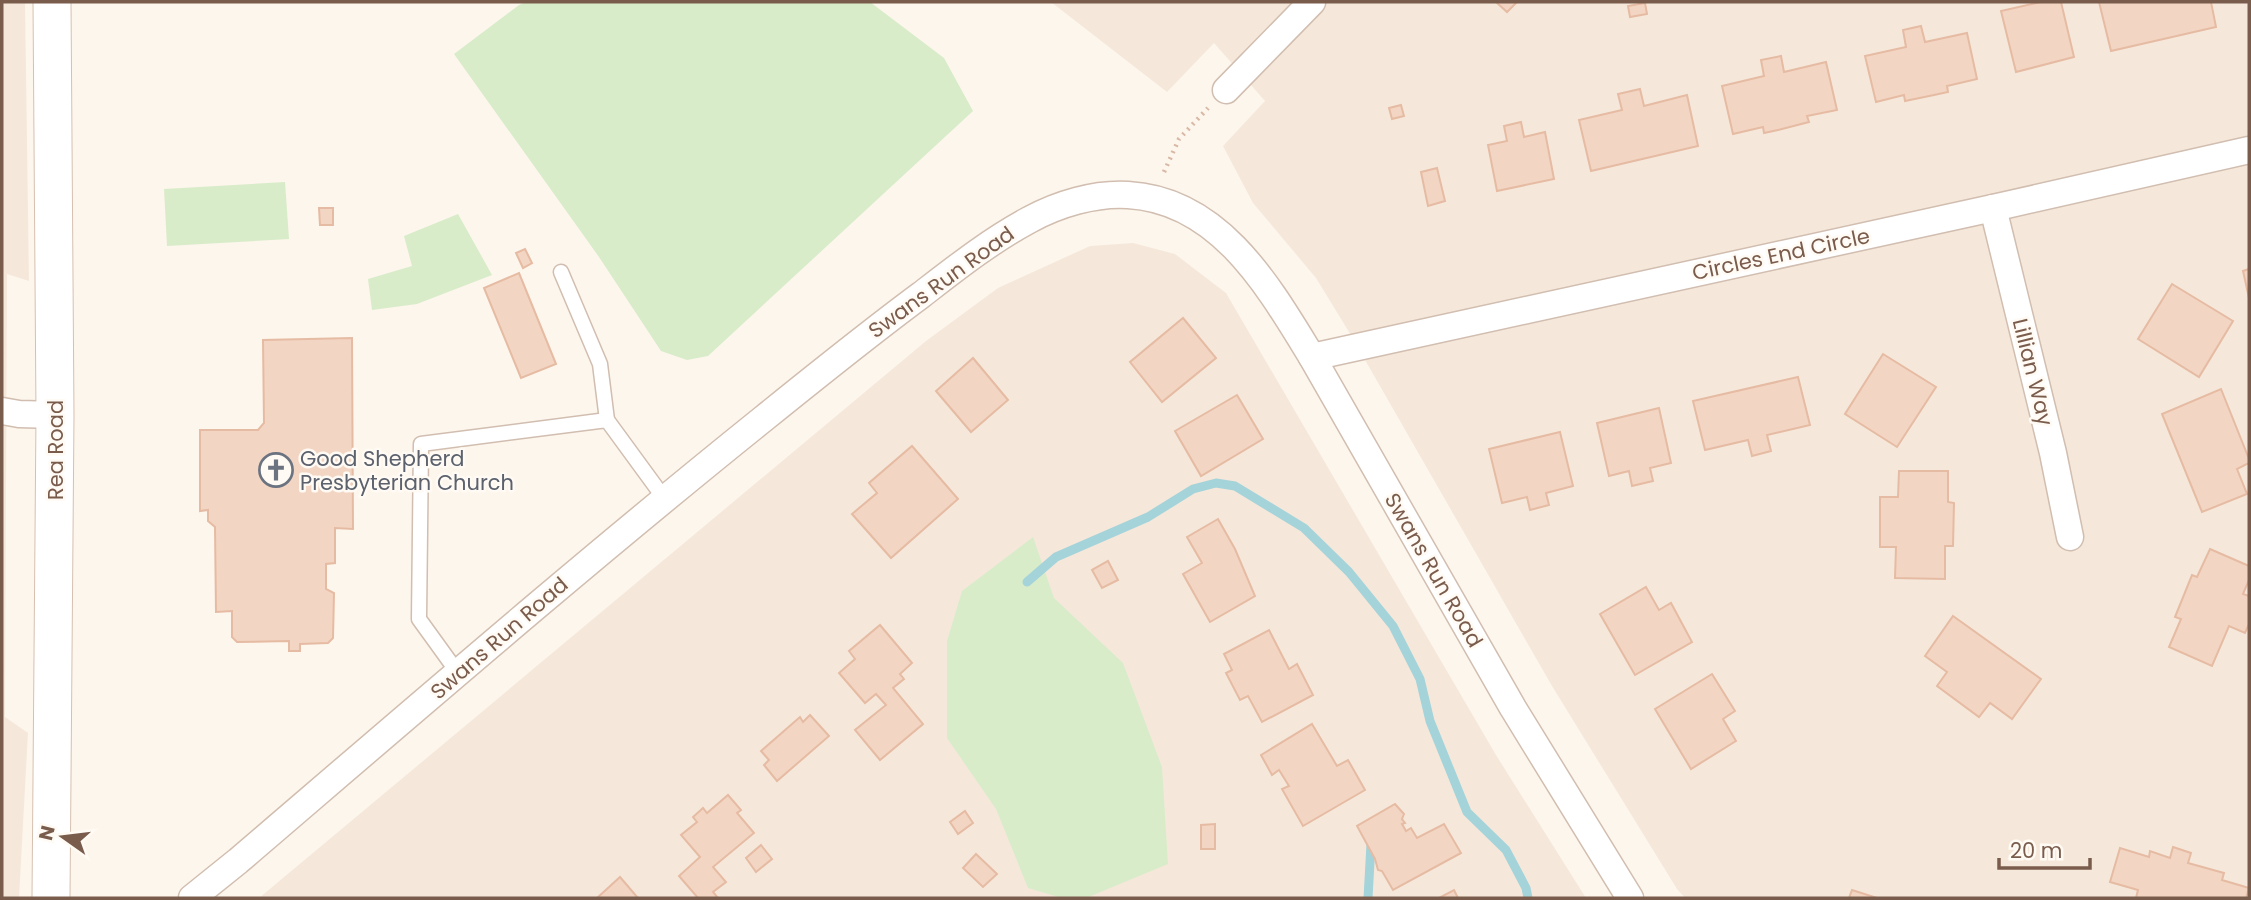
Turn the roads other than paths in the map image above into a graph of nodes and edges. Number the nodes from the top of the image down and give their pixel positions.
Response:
1 (51, 2) edge
2 (1312, 2) edge
3 (1226, 90) road end
4 (2249, 150) edge
5 (1993, 208) junction
6 (561, 272) dead end
7 (1312, 357) junction
8 (2, 411) edge
9 (55, 415) junction
10 (607, 420) junction
11 (664, 498) junction
12 (2070, 537) dead end
13 (458, 673) junction
14 (51, 898) edge
15 (192, 898) edge
16 (1630, 898) edge

1 - 9 main road, Rea Road
2 - 3 street
4 - 5 street, Circles End Circle
5 - 7 street, Circles End Circle
5 - 12 street, Lillian Way
6 - 10 lane
7 - 11 street, Swans Run Road
7 - 16 street, Swans Run Road
8 - 9 street
9 - 14 main road, Rea Road
10 - 11 lane
10 - 13 lane
11 - 13 street, Swans Run Road
13 - 15 street, Swans Run Road

